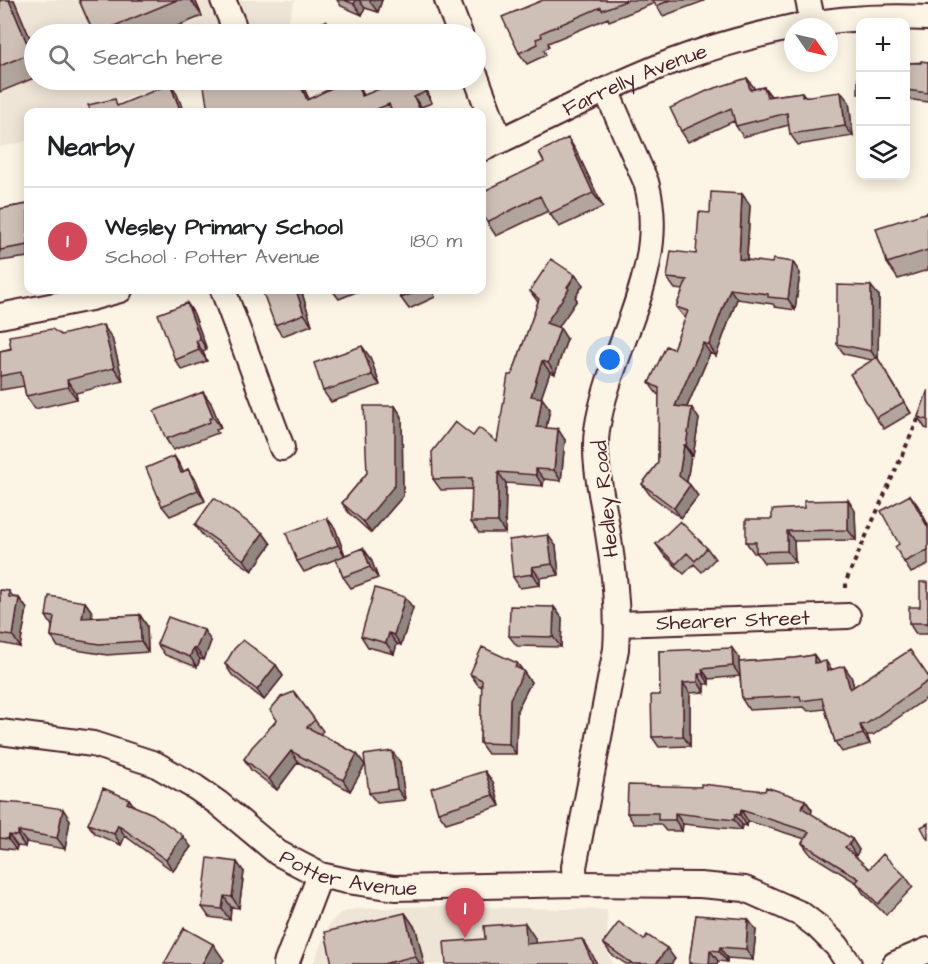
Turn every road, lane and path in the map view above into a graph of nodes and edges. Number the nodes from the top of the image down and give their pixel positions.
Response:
1 (223, 0) edge
2 (447, 0) edge
3 (838, 18) edge
4 (928, 18) edge
5 (233, 24) dead end
6 (456, 24) edge
7 (784, 25) edge
8 (479, 90) edge
9 (606, 90) junction
10 (483, 108) edge
11 (486, 122) edge
12 (491, 145) edge
13 (106, 294) edge
14 (224, 294) edge
15 (0, 316) edge
16 (923, 409) edge
17 (282, 448) dead end
18 (846, 588) dead end
19 (848, 616) dead end
20 (618, 624) junction
21 (0, 732) edge
22 (320, 875) junction
23 (575, 884) junction
24 (928, 950) edge
25 (286, 964) edge
26 (849, 964) edge
27 (895, 964) edge

1 - 5 street
2 - 6 street
3 - 4 street, Farrelly Avenue
7 - 9 street, Farrelly Avenue
8 - 10 street
9 - 12 street, Farrelly Avenue
9 - 20 street, Hedley Road
11 - 12 street
13 - 15 street
14 - 17 street
16 - 18 path
19 - 20 street, Shearer Street
20 - 23 street, Hedley Road
21 - 22 street, Potter Avenue
22 - 23 street, Potter Avenue
22 - 25 street
23 - 26 street, Potter Avenue
24 - 27 street

